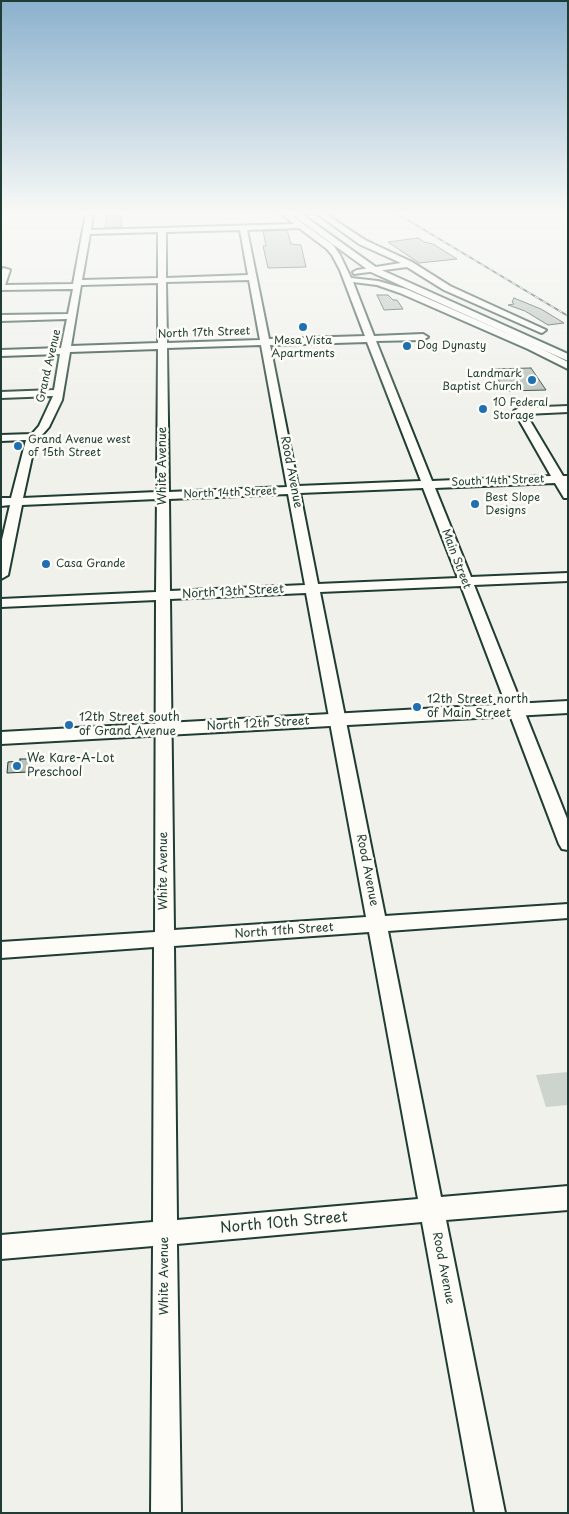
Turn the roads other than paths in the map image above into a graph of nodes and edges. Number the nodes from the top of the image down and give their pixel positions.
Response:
1 (78, 284) junction
2 (85, 284) edge
3 (162, 284) edge
4 (254, 284) edge
5 (350, 284) edge
6 (356, 284) edge
7 (380, 284) edge
8 (399, 284) edge
9 (417, 284) edge
10 (440, 284) edge
11 (1, 287) edge
12 (356, 299) junction
13 (72, 316) junction
14 (1, 318) edge
15 (542, 330) dead end
16 (423, 337) dead end
17 (371, 338) junction
18 (265, 342) junction
19 (163, 345) junction
20 (568, 349) edge
21 (66, 350) junction
22 (1, 353) edge
23 (568, 358) edge
24 (568, 366) edge
25 (58, 393) junction
26 (1, 395) edge
27 (568, 409) edge
28 (34, 437) junction
29 (1, 438) edge
30 (563, 479) edge
31 (428, 484) junction
32 (294, 490) junction
33 (163, 495) junction
34 (568, 495) edge
35 (17, 501) junction
36 (1, 502) edge
37 (1, 575) edge
38 (568, 577) edge
39 (465, 581) junction
40 (313, 589) junction
41 (163, 596) junction
42 (1, 603) edge
43 (568, 707) edge
44 (515, 710) junction
45 (337, 720) junction
46 (164, 730) junction
47 (1, 738) edge
48 (568, 844) edge
49 (568, 912) edge
50 (377, 924) junction
51 (164, 938) junction
52 (1, 950) edge
53 (568, 1198) edge
54 (432, 1210) junction
55 (165, 1233) junction
56 (1, 1247) edge
57 (166, 1513) edge
58 (490, 1513) edge

1 - 2 street
1 - 11 street
1 - 13 street, Grand Avenue
3 - 19 street, White Avenue
4 - 18 street, Rood Avenue
5 - 12 street, Main Street
6 - 12 street
7 - 24 street
8 - 23 main road
9 - 20 main road
10 - 15 street
12 - 17 street, Main Street
13 - 14 street
13 - 21 street, Grand Avenue
16 - 17 street, North 17th Street
17 - 18 street, North 17th Street
17 - 31 street, Main Street
18 - 19 street, North 17th Street
18 - 32 street, Rood Avenue
19 - 21 street, North 17th Street
19 - 33 street, White Avenue
21 - 22 street, North 17th Street
21 - 25 street, Grand Avenue
25 - 26 street
25 - 28 street, Grand Avenue
27 - 30 street
28 - 29 street
28 - 35 street, Grand Avenue
30 - 31 street, South 14th Street
30 - 34 street
31 - 32 street, North 14th Street
31 - 39 street, Main Street
32 - 33 street, North 14th Street
32 - 40 street, Rood Avenue
33 - 35 street, North 14th Street
33 - 41 street, White Avenue
35 - 36 street, North 14th Street
35 - 37 street, Grand Avenue
38 - 39 street, North 13th Street
39 - 40 street, North 13th Street
39 - 44 street, Main Street
40 - 41 street, North 13th Street
40 - 45 street, Rood Avenue
41 - 42 street, North 13th Street
41 - 46 street, White Avenue
43 - 44 main road, North 12th Street
44 - 45 main road, North 12th Street
44 - 48 street, Main Street
45 - 46 main road, North 12th Street
45 - 50 street, Rood Avenue
46 - 47 main road, North 12th Street
46 - 51 street, White Avenue
49 - 50 street, North 11th Street
50 - 51 street, North 11th Street
50 - 54 street, Rood Avenue
51 - 52 street, North 11th Street
51 - 55 street, White Avenue
53 - 54 street, North 10th Street
54 - 55 street, North 10th Street
54 - 58 street, Rood Avenue
55 - 56 street, North 10th Street
55 - 57 street, White Avenue

